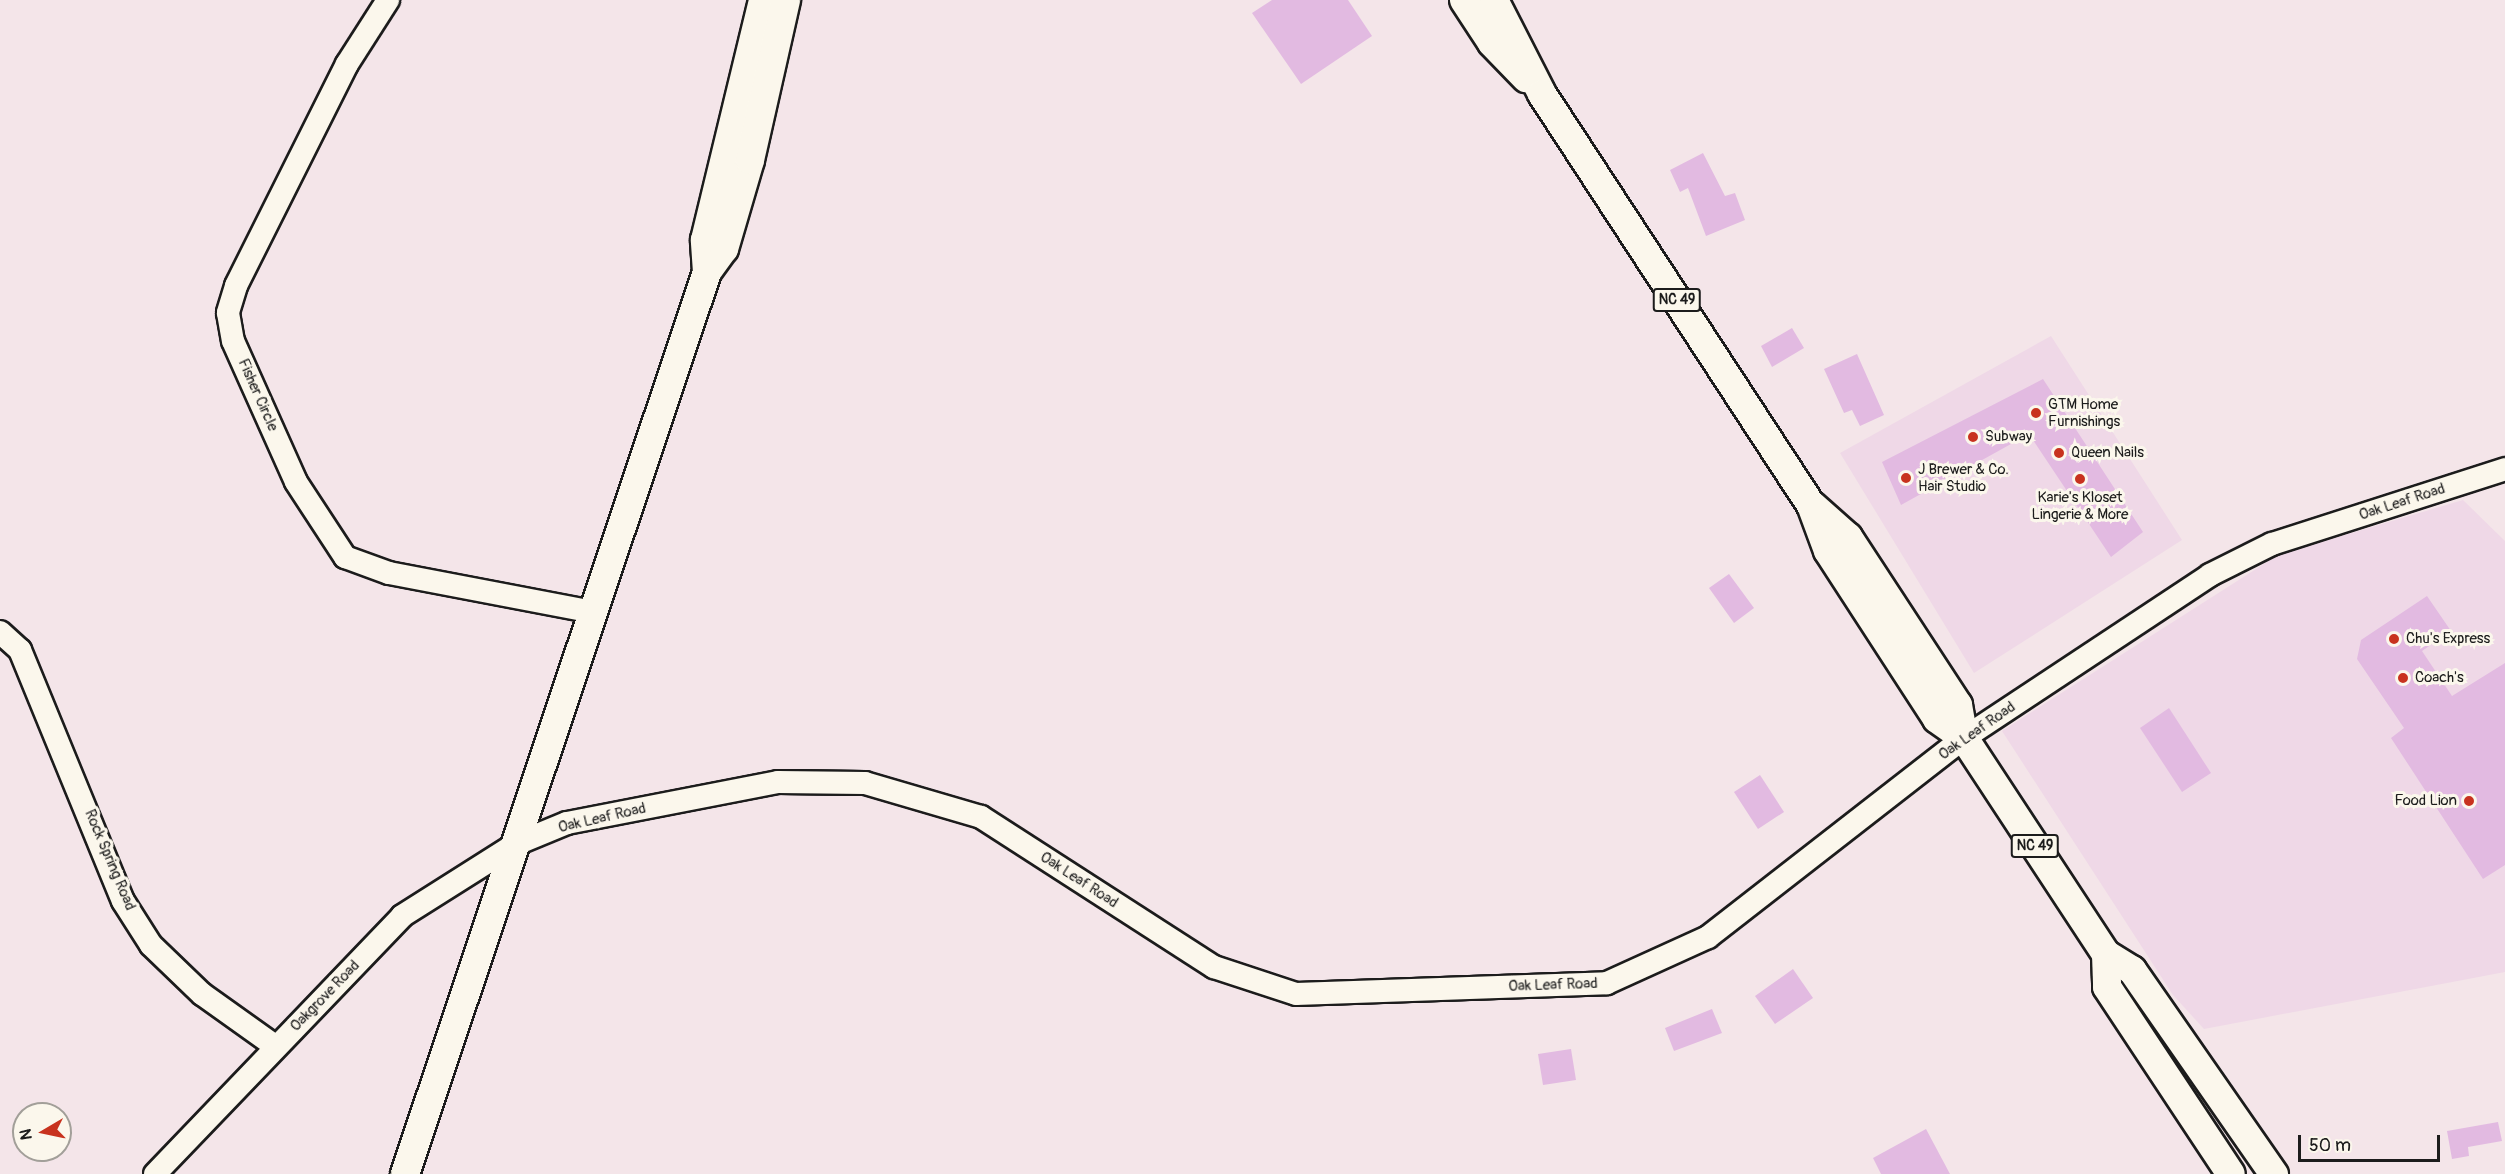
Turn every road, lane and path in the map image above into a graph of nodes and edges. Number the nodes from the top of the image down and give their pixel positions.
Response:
1 (388, 0) edge
2 (763, 0) edge
3 (786, 0) edge
4 (1464, 0) edge
5 (1494, 0) edge
6 (1542, 94) junction
7 (707, 272) junction
8 (2505, 469) edge
9 (593, 612) junction
10 (0, 633) edge
11 (1964, 738) junction
12 (516, 844) junction
13 (2106, 954) junction
14 (276, 1046) junction
15 (155, 1174) edge
16 (405, 1174) edge
17 (2230, 1174) edge
18 (2274, 1174) edge

1 - 9 street, Fisher Circle
2 - 7 main road
3 - 7 main road
4 - 6 main road, NC 49
5 - 6 main road, NC 49
6 - 11 main road, NC 49
7 - 9 main road
8 - 11 street, Oak Leaf Road
9 - 12 main road
10 - 14 street, Rock Spring Road
11 - 12 street, Oak Leaf Road
11 - 13 main road, NC 49
12 - 14 street, Oakgrove Road
12 - 16 main road
13 - 17 main road
13 - 18 main road, NC 49
14 - 15 street, Oakgrove Road

